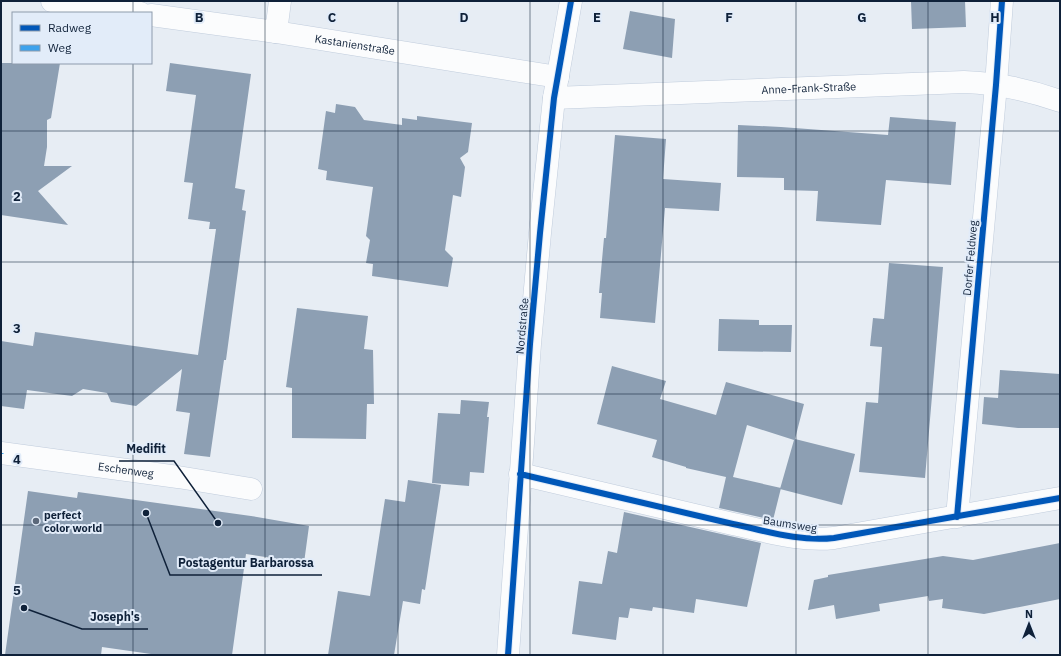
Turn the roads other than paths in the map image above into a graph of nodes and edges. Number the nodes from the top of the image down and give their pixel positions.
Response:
1 (52, 1) edge
2 (280, 1) edge
3 (571, 1) edge
4 (1002, 1) edge
5 (133, 12) edge
6 (152, 14) edge
7 (276, 32) junction
8 (558, 77) junction
9 (996, 85) junction
10 (554, 98) junction
11 (1060, 101) edge
12 (1, 453) edge
13 (520, 474) junction
14 (251, 489) dead end
15 (1060, 498) edge
16 (957, 517) junction
17 (508, 655) edge

1 - 5 street
2 - 7 street
3 - 8 street, Nordstraße
4 - 9 street, Dorfer Feldweg
6 - 7 street, Kastanienstraße
7 - 8 street, Kastanienstraße
8 - 10 street, Nordstraße
9 - 10 street, Anne-Frank-Straße
9 - 11 street, Anne-Frank-Straße
9 - 16 street, Dorfer Feldweg
10 - 13 street, Nordstraße
12 - 14 street, Eschenweg
13 - 16 street, Baumsweg
13 - 17 street, Nordstraße
15 - 16 street, Baumsweg

